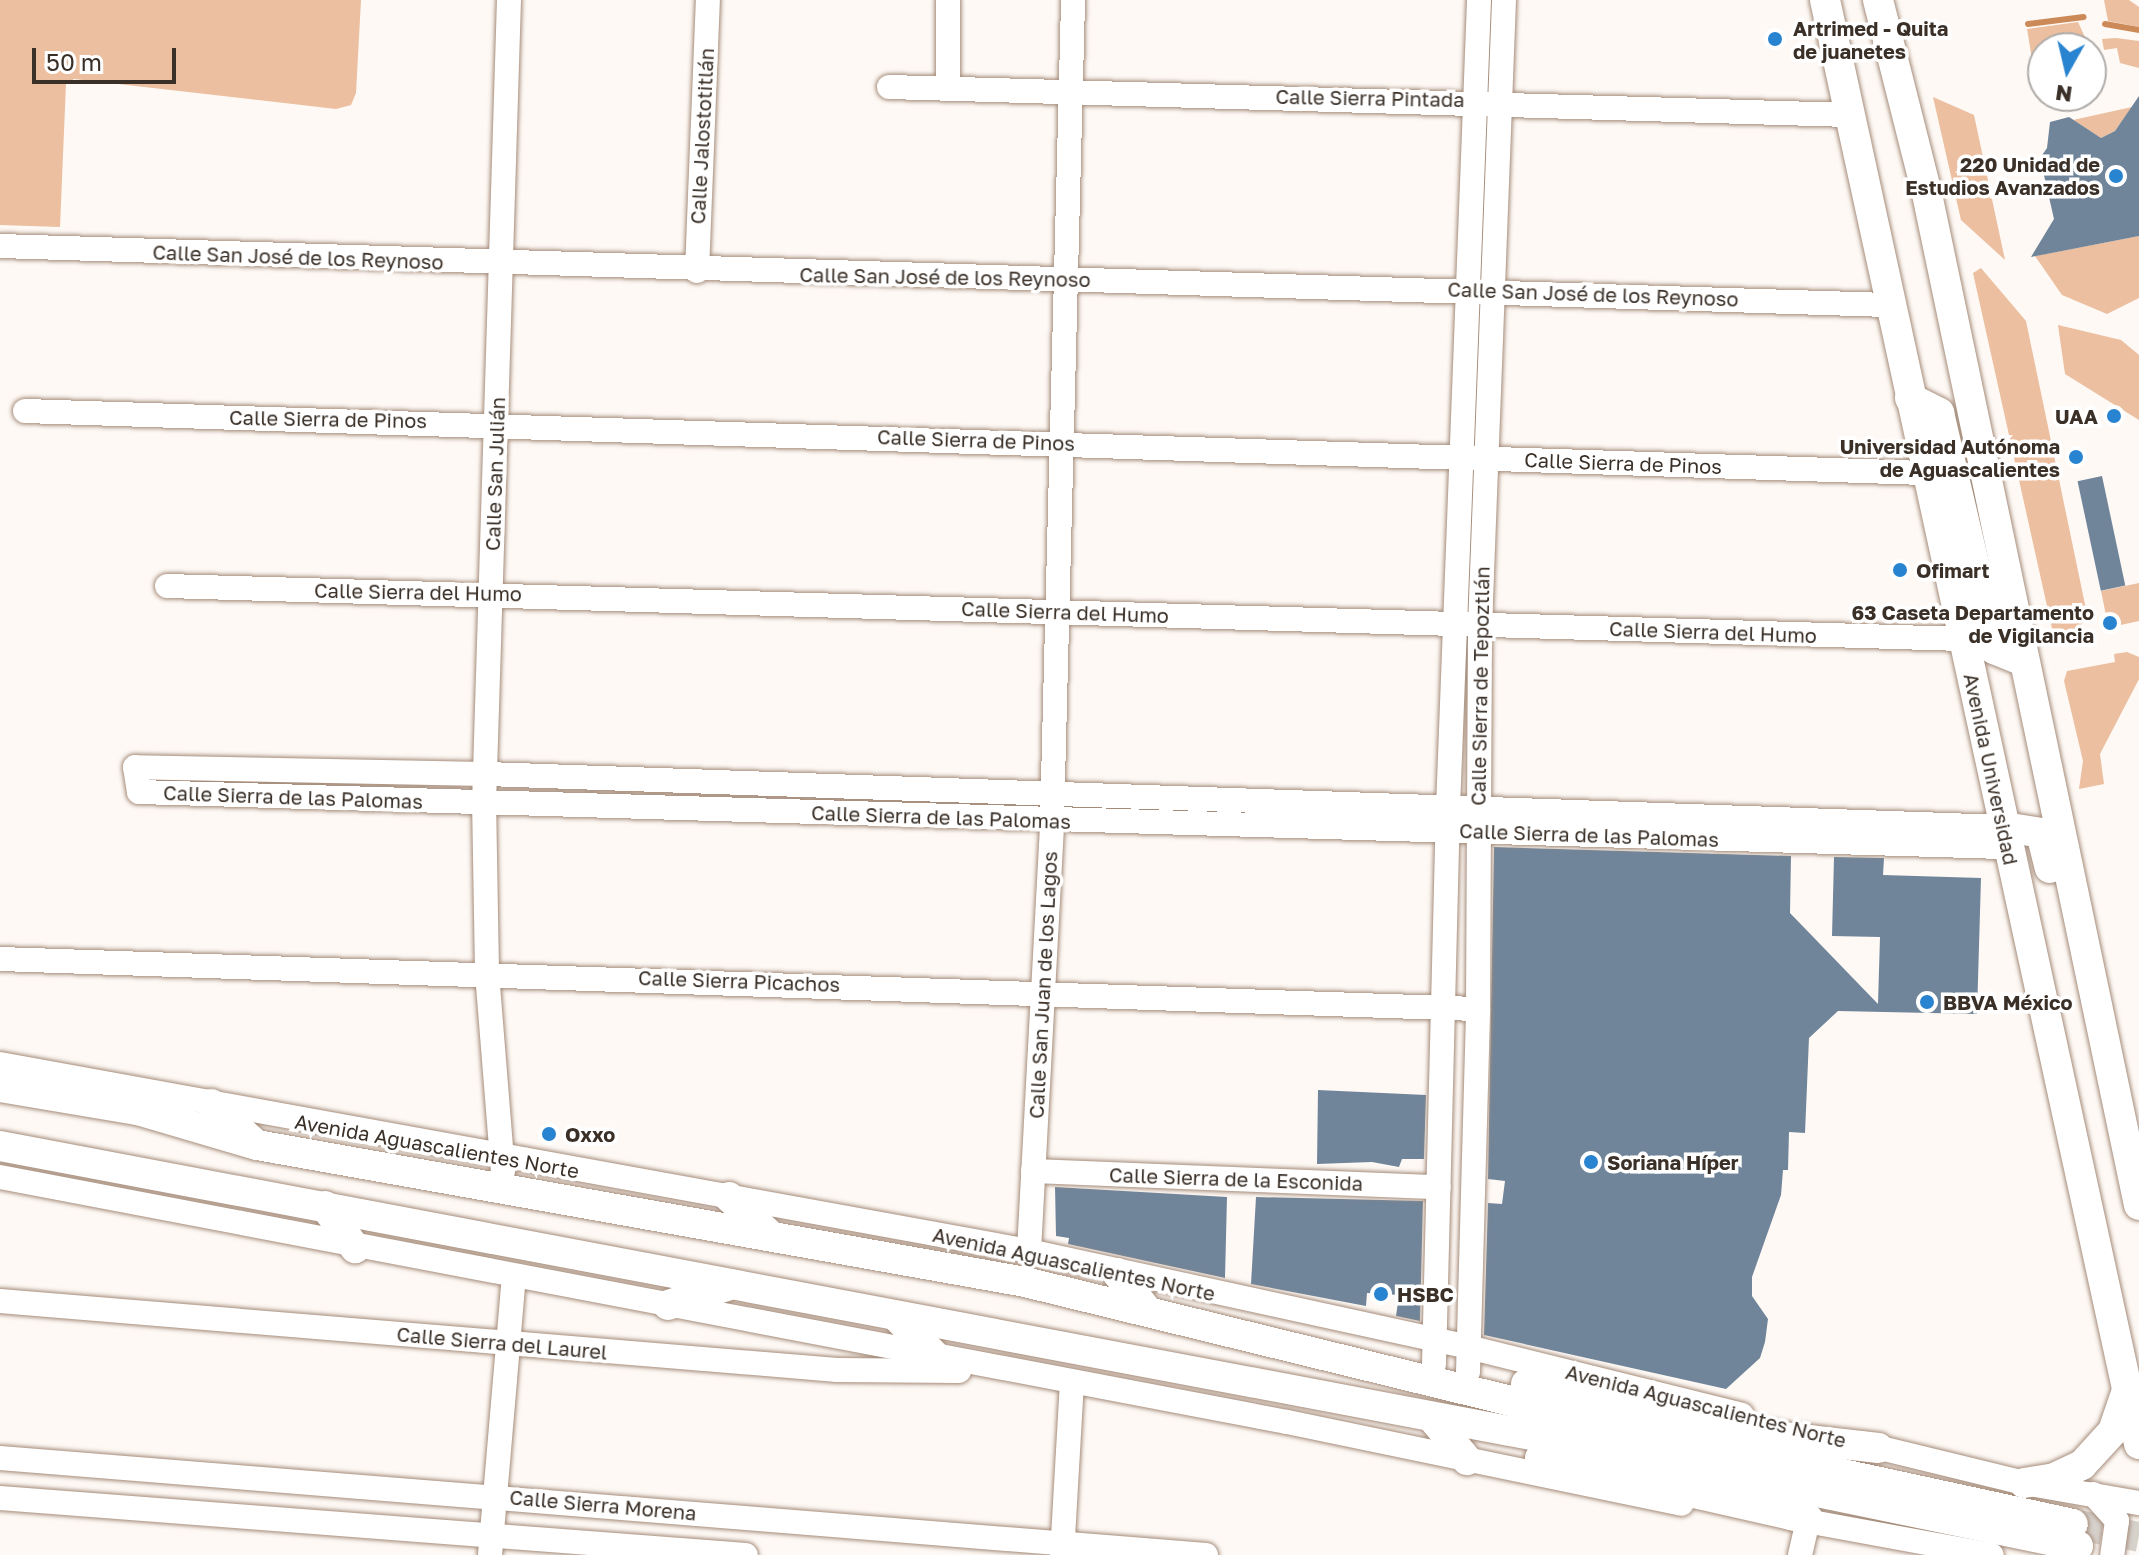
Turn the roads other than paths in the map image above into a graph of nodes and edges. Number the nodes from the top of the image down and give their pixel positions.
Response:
1 (509, 0) edge
2 (708, 0) edge
3 (948, 0) edge
4 (1073, 0) edge
5 (1479, 0) edge
6 (1504, 0) edge
7 (1825, 0) edge
8 (1878, 0) edge
9 (889, 87) dead end
10 (948, 87) junction
11 (1071, 90) junction
12 (1475, 101) junction
13 (1500, 101) junction
14 (1851, 115) junction
15 (0, 246) edge
16 (501, 265) junction
17 (697, 271) junction
18 (1066, 280) junction
19 (1470, 290) junction
20 (1495, 291) junction
21 (1891, 305) junction
22 (1910, 398) junction
23 (25, 411) dead end
24 (497, 423) junction
25 (1062, 443) junction
26 (1461, 457) junction
27 (1486, 458) junction
28 (1927, 473) junction
29 (167, 586) dead end
30 (490, 594) junction
31 (1057, 612) junction
32 (1455, 624) junction
33 (1480, 625) junction
34 (1963, 639) junction
35 (2024, 661) junction
36 (485, 774) junction
37 (1052, 793) junction
38 (484, 804) junction
39 (1052, 820) junction
40 (1448, 820) junction
41 (1478, 822) junction
42 (2006, 837) junction
43 (0, 959) edge
44 (487, 971) junction
45 (2091, 982) junction
46 (1043, 992) junction
47 (1446, 1008) junction
48 (1478, 1009) junction
49 (0, 1064) edge
50 (0, 1087) edge
51 (211, 1104) junction
52 (0, 1105) edge
53 (173, 1123) junction
54 (0, 1132) edge
55 (257, 1145) junction
56 (0, 1146) edge
57 (1033, 1171) junction
58 (503, 1173) junction
59 (159, 1175) junction
60 (0, 1177) edge
61 (1439, 1187) junction
62 (729, 1197) junction
63 (2139, 1205) edge
64 (325, 1206) junction
65 (769, 1234) junction
66 (355, 1248) junction
67 (1029, 1251) junction
68 (1117, 1273) junction
69 (514, 1277) junction
70 (728, 1285) junction
71 (0, 1301) edge
72 (668, 1305) junction
73 (1156, 1312) junction
74 (898, 1318) junction
75 (509, 1343) junction
76 (1435, 1352) junction
77 (935, 1356) junction
78 (1468, 1360) junction
79 (1005, 1370) junction
80 (1072, 1383) junction
81 (2127, 1388) junction
82 (1444, 1422) junction
83 (2139, 1444) edge
84 (1878, 1448) joint
85 (0, 1458) edge
86 (1467, 1460) junction
87 (2024, 1483) junction
88 (2093, 1494) junction
89 (493, 1495) junction
90 (0, 1498) edge
91 (2139, 1503) edge
92 (1808, 1519) junction
93 (491, 1545) edge
94 (1062, 1550) edge
95 (746, 1555) edge
96 (1206, 1555) edge
97 (1800, 1555) edge
98 (1992, 1555) edge
99 (2112, 1555) edge

1 - 16 street, Calle San Julián
2 - 17 street, Calle Jalostotitlán
3 - 10 street
4 - 11 street, Calle San Juan de los Lagos
5 - 12 street, Calle Sierra de Tepoztlán
6 - 13 street, Calle Sierra de Tepoztlán
7 - 14 main road, Avenida Universidad
8 - 35 main road
9 - 10 street, Calle Sierra Pintada
10 - 11 street, Calle Sierra Pintada
11 - 12 street, Calle Sierra Pintada
11 - 18 street, Calle San Juan de los Lagos
12 - 13 street, Calle Sierra Pintada
12 - 19 street, Calle Sierra de Tepoztlán
13 - 14 street, Calle Sierra Pintada
13 - 20 street, Calle Sierra de Tepoztlán
14 - 21 main road, Avenida Universidad
15 - 16 street, Calle San José de los Reynoso
16 - 17 street, Calle San José de los Reynoso
16 - 24 street, Calle San Julián
17 - 18 street, Calle San José de los Reynoso
18 - 19 street, Calle San José de los Reynoso
18 - 25 street, Calle San Juan de los Lagos
19 - 20 street, Calle San José de los Reynoso
19 - 26 street, Calle Sierra de Tepoztlán
20 - 21 street, Calle San José de los Reynoso
20 - 27 street, Calle Sierra de Tepoztlán
21 - 22 main road, Avenida Universidad
22 - 28 main road, Avenida Universidad
22 - 35 main road
23 - 24 street, Calle Sierra de Pinos
24 - 25 street, Calle Sierra de Pinos
24 - 30 street, Calle San Julián
25 - 26 street, Calle Sierra de Pinos
25 - 31 street, Calle San Juan de los Lagos
26 - 27 street, Calle Sierra de Pinos
26 - 32 street, Calle Sierra de Tepoztlán
27 - 28 street, Calle Sierra de Pinos
27 - 33 street, Calle Sierra de Tepoztlán
28 - 34 main road, Avenida Universidad
29 - 30 street, Calle Sierra del Humo
30 - 31 street, Calle Sierra del Humo
30 - 36 street, Calle San Julián
31 - 32 street, Calle Sierra del Humo
31 - 37 street, Calle San Juan de los Lagos
32 - 33 street, Calle Sierra del Humo
32 - 40 street, Calle Sierra de Tepoztlán
33 - 34 street, Calle Sierra del Humo
33 - 41 street, Calle Sierra de Tepoztlán
34 - 42 main road, Avenida Universidad
35 - 45 main road
36 - 37 street, Calle Sierra de las Palomas
36 - 38 street, Calle San Julián
36 - 38 street, Calle Sierra de las Palomas
37 - 39 street, Calle San Juan de los Lagos
37 - 40 street, Calle Sierra de las Palomas
38 - 39 street, Calle Sierra de las Palomas
38 - 44 street, Calle San Julián
39 - 40 street, Calle Sierra de las Palomas
39 - 46 street, Calle San Juan de los Lagos
40 - 41 street, Calle Sierra de las Palomas
40 - 47 street, Calle Sierra de Tepoztlán
41 - 42 street, Calle Sierra de las Palomas
41 - 48 street, Calle Sierra de Tepoztlán
42 - 45 main road
42 - 81 main road, Avenida Universidad
43 - 44 street, Calle Sierra Picachos
44 - 46 street, Calle Sierra Picachos
44 - 58 street, Calle San Julián
45 - 63 main road
46 - 47 street, Calle Sierra Picachos
46 - 57 street, Calle San Juan de los Lagos
47 - 48 street, Calle Sierra Picachos
47 - 61 street, Calle Sierra de Tepoztlán
48 - 78 street, Calle Sierra de Tepoztlán
49 - 51 street, Avenida Aguascalientes Norte
50 - 53 main road, Avenida Aguascalientes Norte
51 - 55 main road
51 - 58 street, Avenida Aguascalientes Norte
52 - 53 main road
53 - 55 main road, Avenida Aguascalientes Norte
54 - 59 main road
55 - 58 main road, Avenida Aguascalientes Norte
56 - 59 main road, Avenida Aguascalientes Norte
57 - 61 street, Calle Sierra de la Esconida
57 - 67 street, Calle San Juan de los Lagos
58 - 62 street, Avenida Aguascalientes Norte
58 - 65 main road, Avenida Aguascalientes Norte
59 - 64 main road, Avenida Aguascalientes Norte
60 - 66 street
61 - 76 street, Calle Sierra de Tepoztlán
62 - 65 main road
62 - 67 street, Avenida Aguascalientes Norte
64 - 66 main road
64 - 70 main road, Avenida Aguascalientes Norte
65 - 73 main road, Avenida Aguascalientes Norte
66 - 69 street
67 - 68 street, Avenida Aguascalientes Norte
68 - 73 main road
68 - 76 street, Avenida Aguascalientes Norte
69 - 72 street
69 - 75 street
70 - 72 main road
70 - 74 main road, Avenida Aguascalientes Norte
71 - 75 street, Calle Sierra del Laurel
72 - 77 street
73 - 76 main road
73 - 82 main road, Avenida Aguascalientes Norte
74 - 77 main road
74 - 82 main road, Avenida Aguascalientes Norte
75 - 79 street, Calle Sierra del Laurel
75 - 89 street
76 - 78 main road
77 - 79 street
78 - 84 main road
79 - 80 street
80 - 86 street
80 - 94 street
81 - 83 main road, Avenida Universidad
81 - 87 main road
82 - 86 main road
82 - 92 main road
84 - 87 street
85 - 89 street, Calle Sierra Morena
86 - 92 street
87 - 88 street
88 - 91 street
88 - 99 street
89 - 93 street
89 - 94 street, Calle Sierra Morena
90 - 93 street, Calle Sierra Morena
92 - 97 street
92 - 98 street
93 - 95 street, Calle Sierra Morena
94 - 96 street, Calle Sierra Morena

